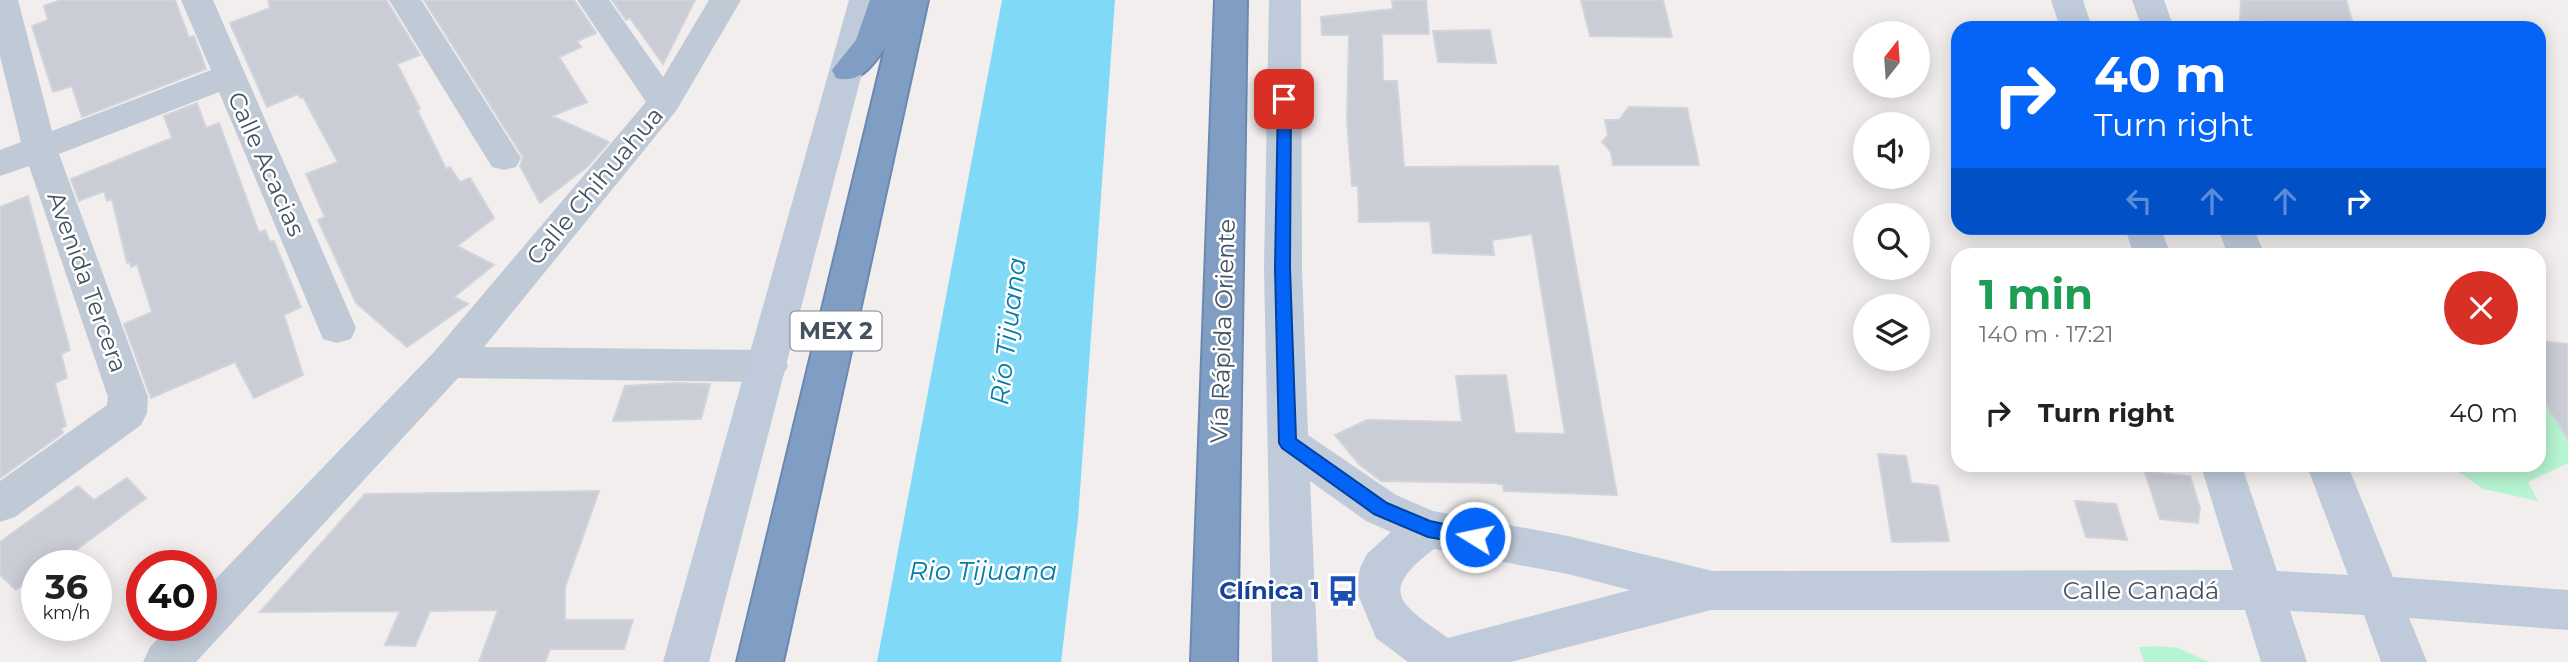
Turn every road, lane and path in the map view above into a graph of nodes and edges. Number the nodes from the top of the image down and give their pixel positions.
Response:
1 (2, 0) edge
2 (405, 0) edge
3 (593, 0) edge
4 (725, 0) edge
5 (865, 0) edge
6 (886, 0) edge
7 (912, 0) edge
8 (1231, 0) edge
9 (1285, 0) edge
10 (2067, 0) edge
11 (2148, 0) edge
12 (208, 3) edge
13 (2074, 21) edge
14 (2156, 21) edge
15 (848, 70) junction
16 (228, 76) junction
17 (664, 103) junction
18 (40, 149) junction
19 (504, 158) dead end
20 (0, 164) edge
21 (337, 328) dead end
22 (449, 362) junction
23 (768, 366) junction
24 (1288, 443) junction
25 (2224, 472) edge
26 (2330, 472) edge
27 (0, 504) edge
28 (1428, 529) junction
29 (2262, 590) junction
30 (1713, 591) junction
31 (2379, 596) junction
32 (2568, 610) edge
33 (1439, 661) edge
34 (166, 662) edge
35 (686, 662) edge
36 (760, 662) edge
37 (1214, 662) edge
38 (1294, 662) edge
39 (2284, 662) edge
40 (2404, 662) edge

1 - 18 street, Avenida Tercera
2 - 19 street
3 - 17 street
4 - 17 street, Calle Chihuahua
5 - 15 main road
6 - 15 highway
7 - 36 highway, MEX 2
8 - 37 highway, Vía Rápida Oriente
9 - 24 main road
10 - 13 main road
11 - 14 main road
12 - 16 street, Calle Acacias
15 - 23 main road
16 - 18 street
16 - 21 street, Calle Acacias
17 - 22 street, Calle Chihuahua
18 - 20 street
18 - 27 street, Avenida Tercera
22 - 23 street
22 - 34 street, Calle Chihuahua
23 - 35 main road
24 - 28 main road, Calle Canadá
24 - 38 main road
25 - 29 main road
26 - 31 main road
28 - 30 main road, Calle Canadá
28 - 33 main road
29 - 30 main road, Calle Canadá
29 - 31 main road, Calle Canadá
29 - 39 main road
30 - 33 main road, Calle Canadá
31 - 32 main road, Calle Canadá
31 - 40 main road

